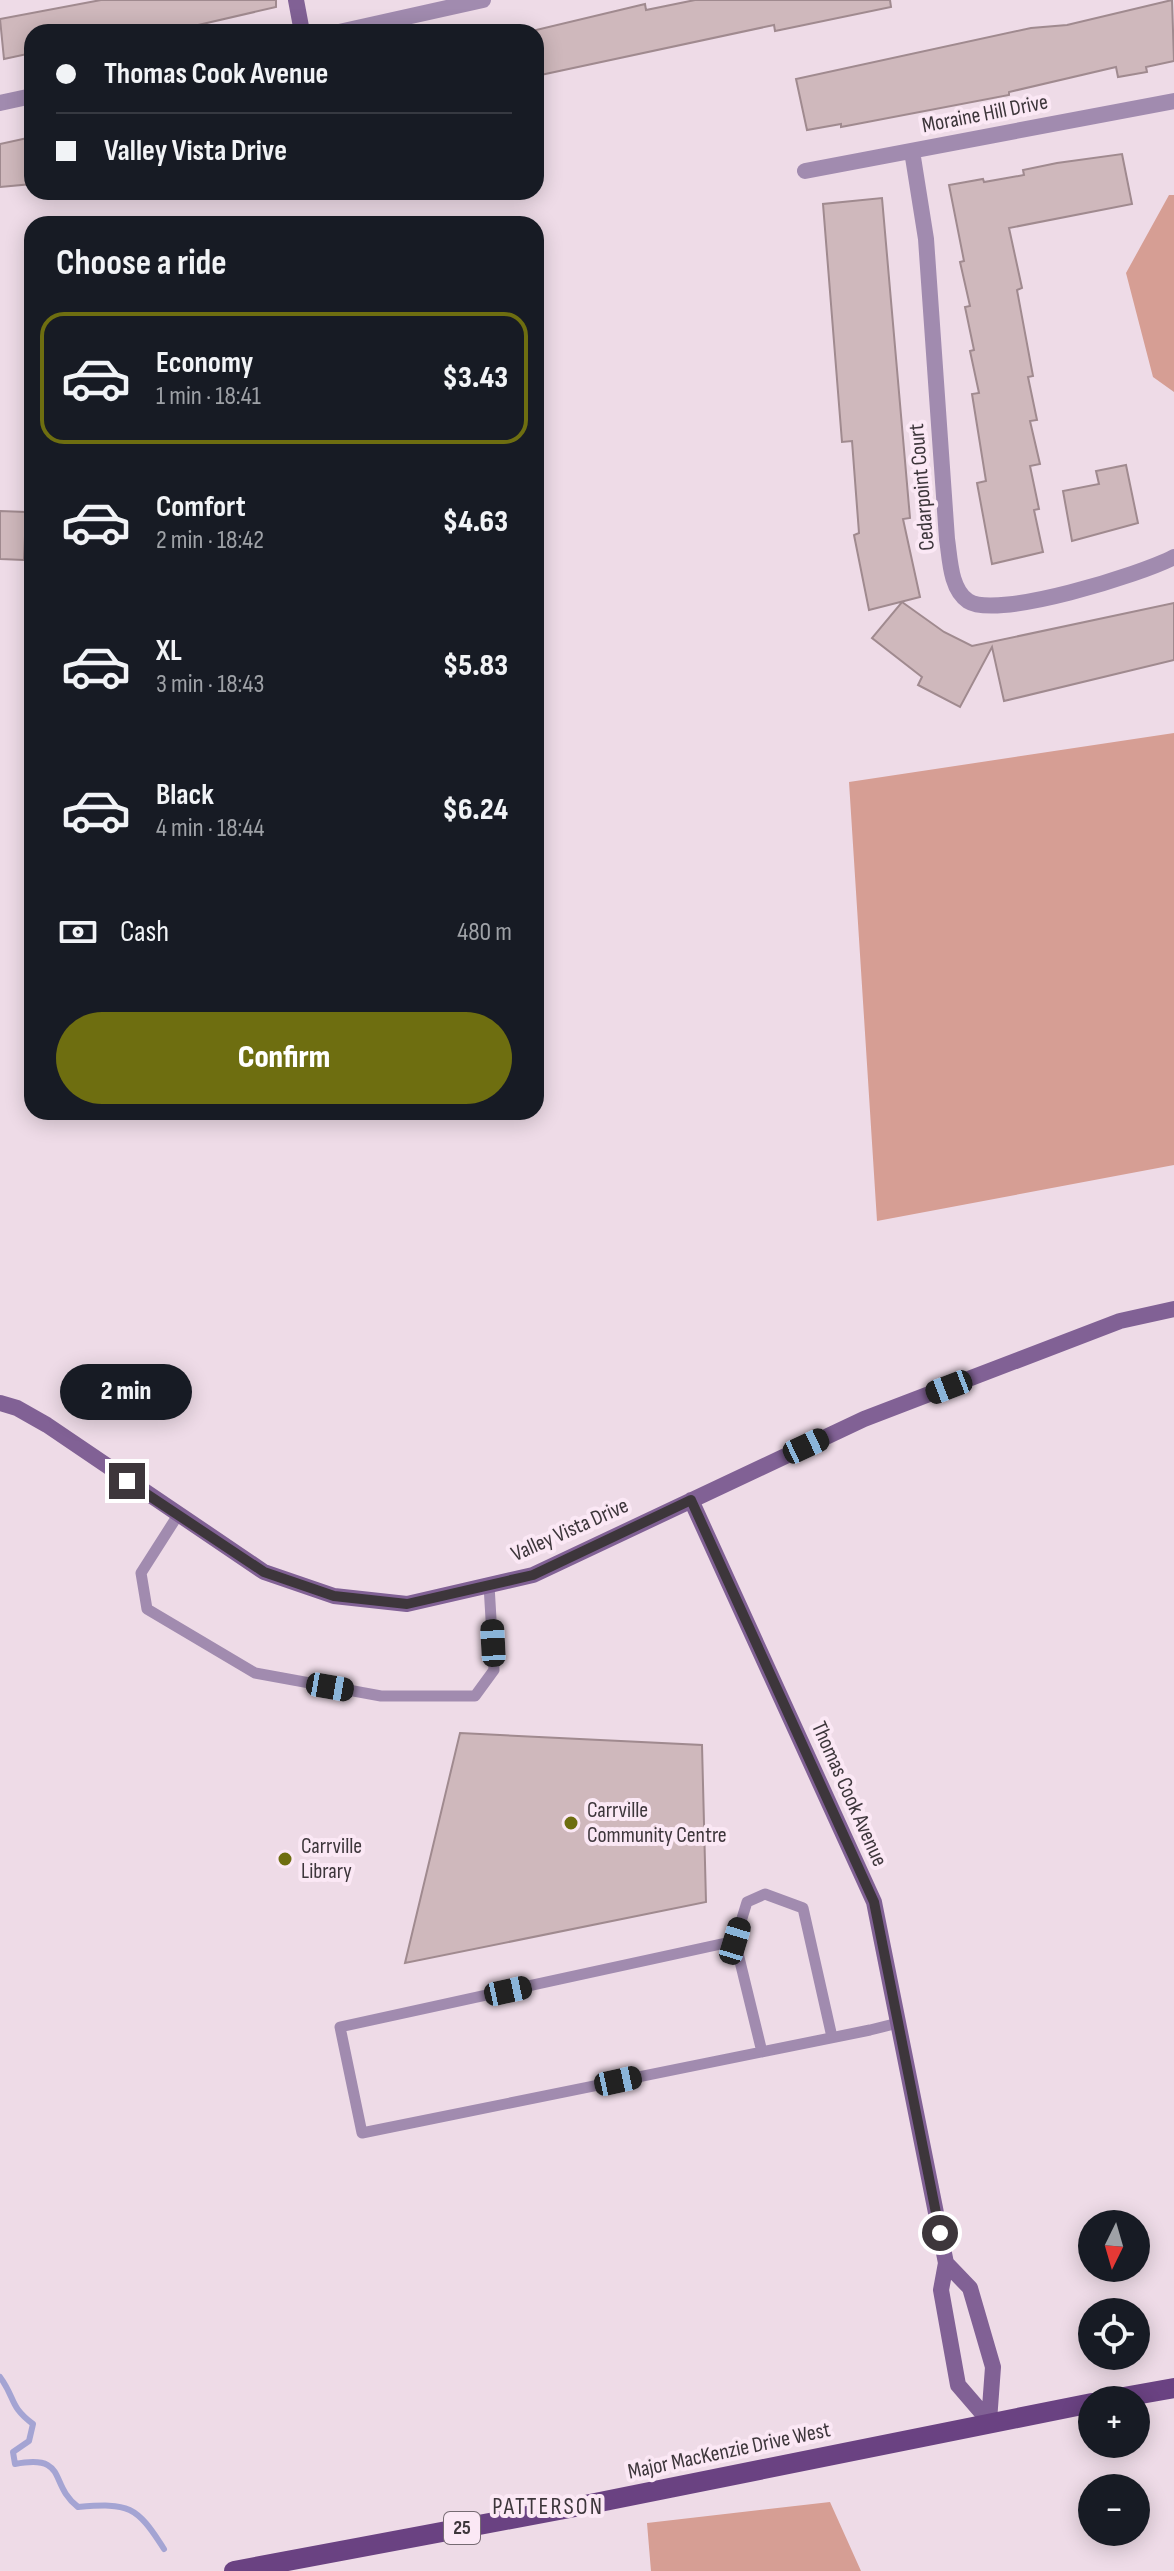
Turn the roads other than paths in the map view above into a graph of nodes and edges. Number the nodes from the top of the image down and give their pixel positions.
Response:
1 (296, 0) edge
2 (483, 0) edge
3 (300, 24) edge
4 (375, 24) edge
5 (24, 98) edge
6 (1174, 101) edge
7 (0, 103) edge
8 (912, 151) junction
9 (805, 171) dead end
10 (1174, 557) edge
11 (1174, 1309) edge
12 (0, 1403) edge
13 (691, 1500) junction
14 (178, 1515) junction
15 (489, 1585) junction
16 (735, 1941) junction
17 (898, 2023) junction
18 (832, 2037) junction
19 (762, 2052) junction
20 (946, 2263) junction
21 (1174, 2388) edge
22 (1150, 2392) edge
23 (1078, 2405) edge
24 (989, 2421) junction
25 (234, 2571) edge

1 - 3 street
2 - 4 street
5 - 7 street
6 - 8 street, Moraine Hill Drive
8 - 9 street, Moraine Hill Drive
8 - 10 street, Cedarpoint Court
11 - 13 street, Valley Vista Drive
12 - 14 street, Valley Vista Drive
13 - 15 street, Valley Vista Drive
13 - 17 street, Thomas Cook Avenue
14 - 15 street, Valley Vista Drive
14 - 15 lane
16 - 18 lane
16 - 19 lane
16 - 19 lane
17 - 18 lane
17 - 20 street, Thomas Cook Avenue
18 - 19 lane
20 - 24 street, Thomas Cook Avenue
20 - 24 street, Thomas Cook Avenue
21 - 22 main road
23 - 24 main road, Major MacKenzie Drive West / 25
24 - 25 main road, Major MacKenzie Drive West / 25

